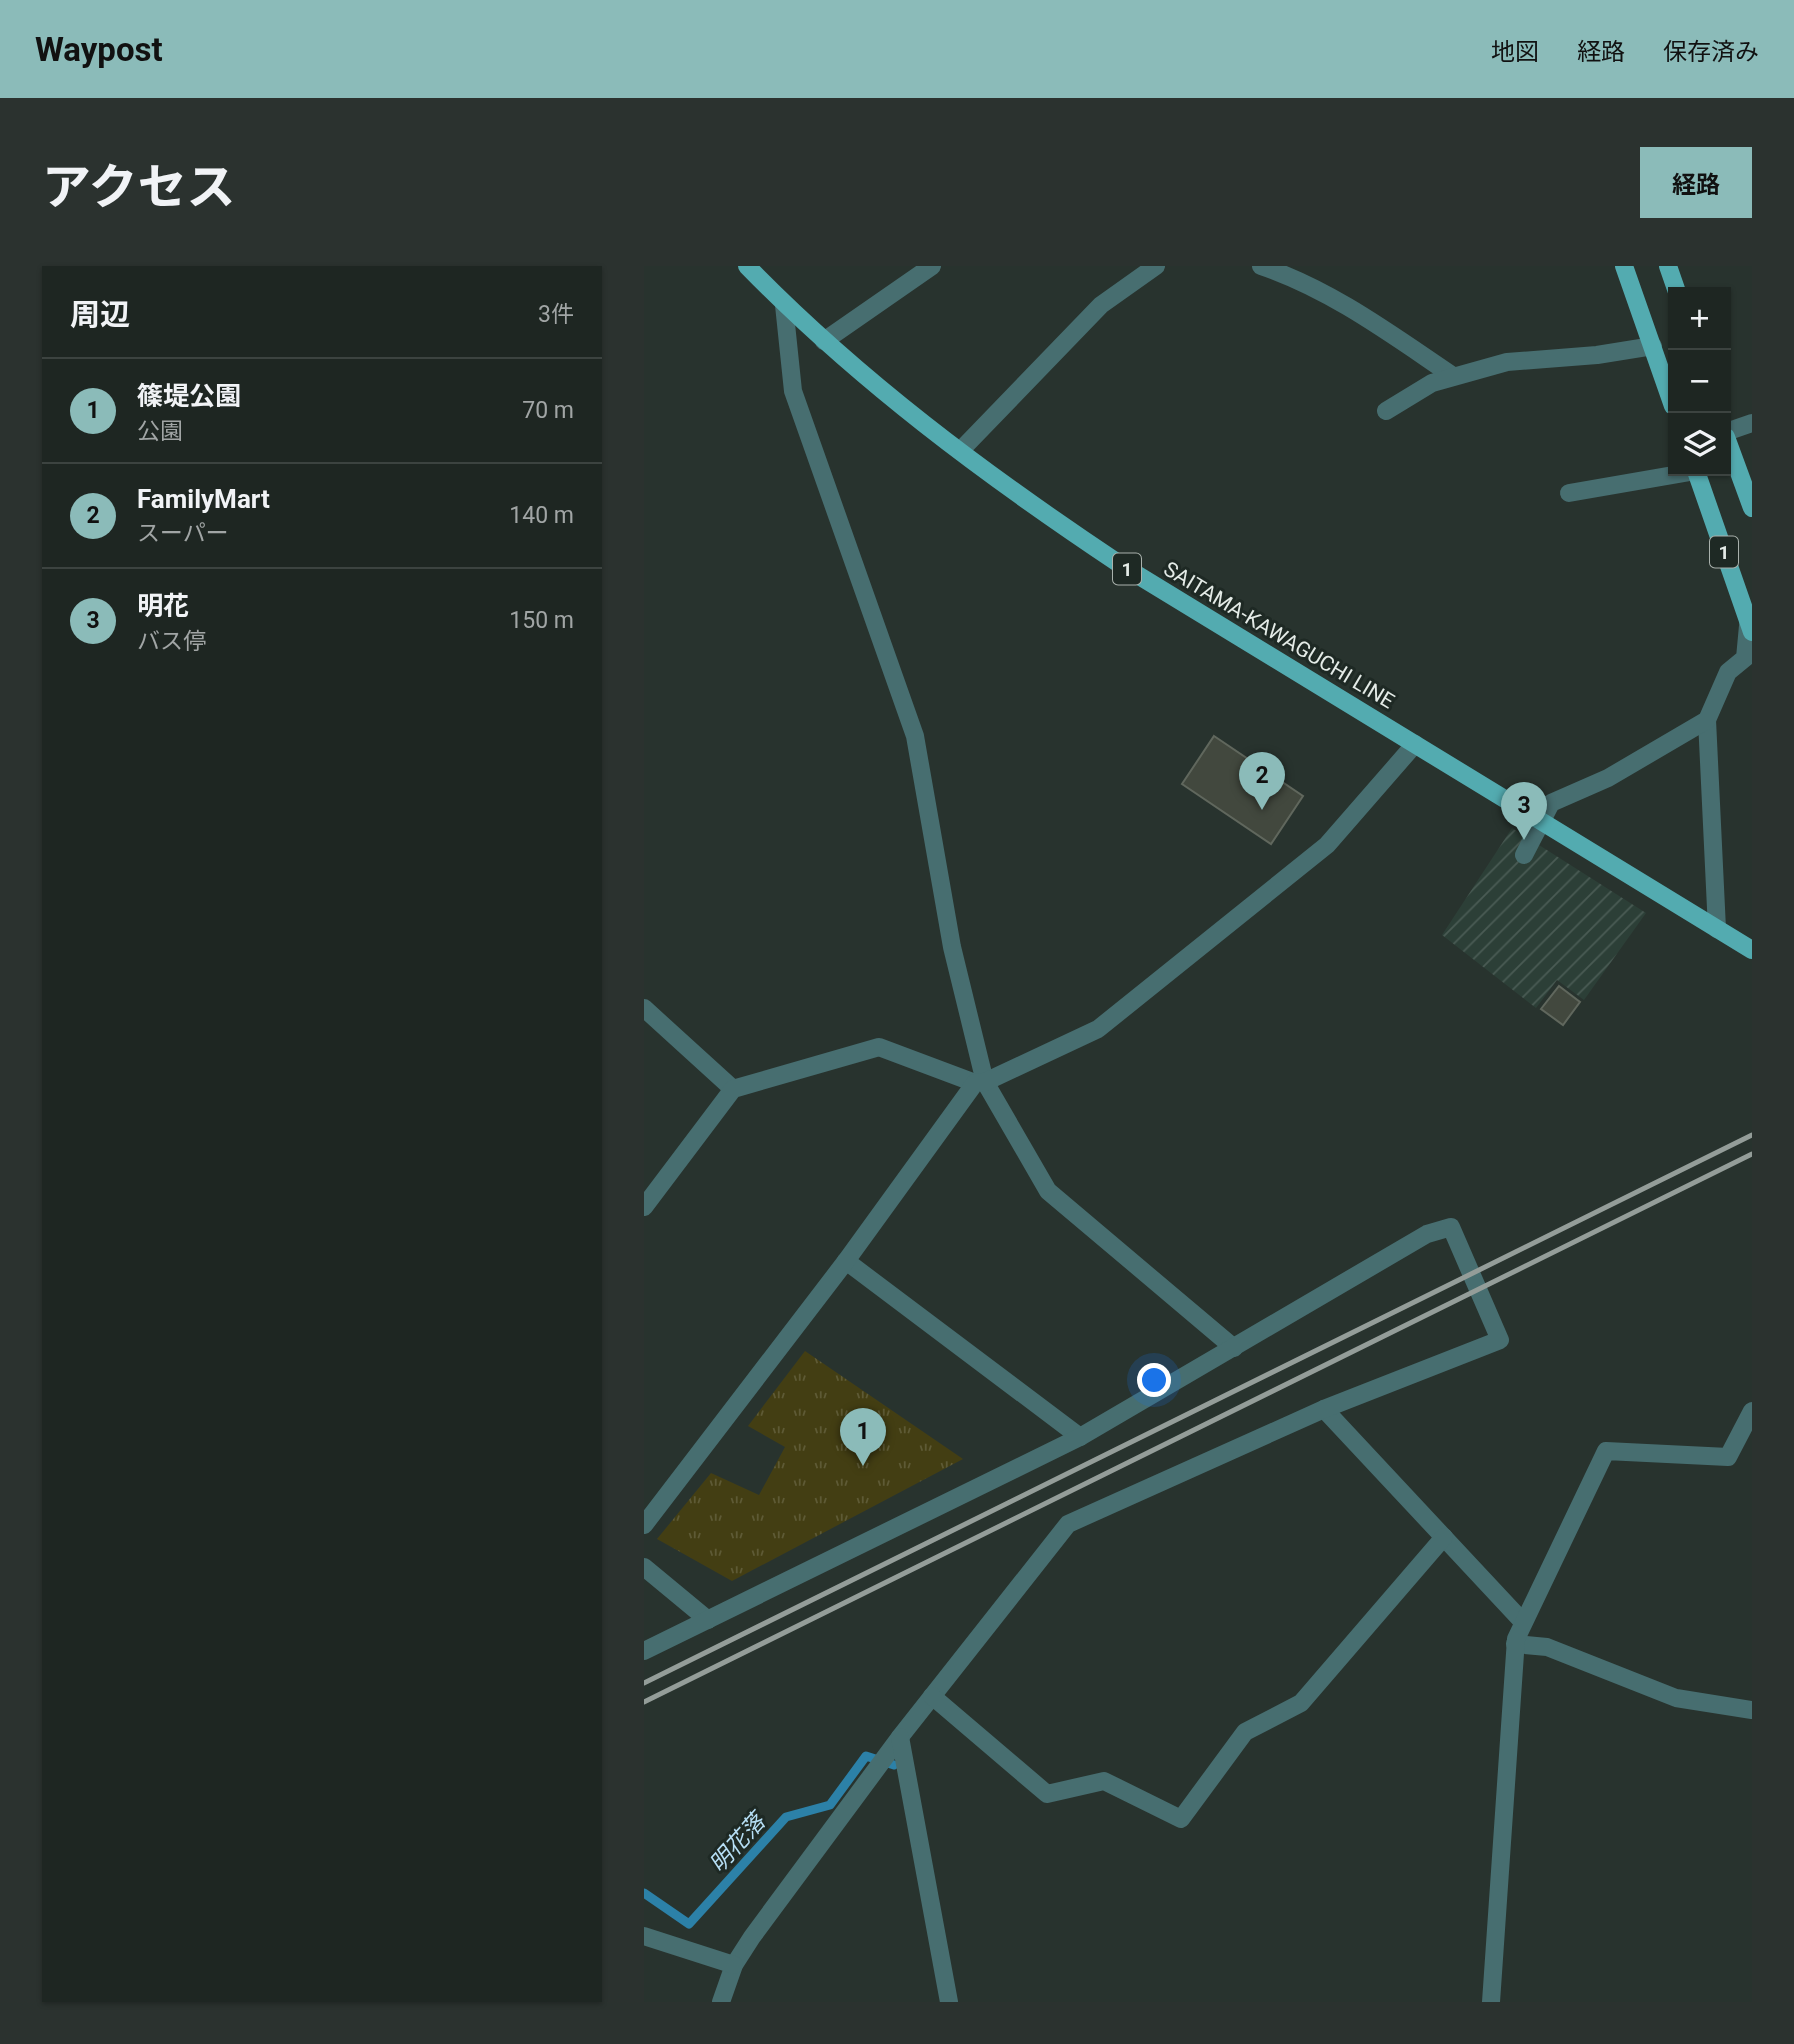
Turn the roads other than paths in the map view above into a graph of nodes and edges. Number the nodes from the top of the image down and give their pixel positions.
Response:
1 (747, 266) edge
2 (932, 266) edge
3 (1156, 266) edge
4 (1261, 266) edge
5 (1624, 266) edge
6 (1668, 266) edge
7 (1675, 287) edge
8 (785, 305) junction
9 (824, 341) junction
10 (1653, 346) junction
11 (1453, 376) junction
12 (1668, 391) edge
13 (1386, 411) dead end
14 (1752, 423) edge
15 (1731, 433) edge
16 (1731, 449) edge
17 (960, 451) junction
18 (1668, 476) edge
19 (1698, 476) edge
20 (1569, 493) dead end
21 (1752, 508) edge
22 (1750, 621) edge
23 (1707, 720) junction
24 (1415, 744) junction
25 (1542, 822) junction
26 (1524, 855) dead end
27 (1717, 929) junction
28 (1751, 949) edge
29 (644, 1007) edge
30 (980, 1082) junction
31 (733, 1089) junction
32 (644, 1207) edge
33 (846, 1261) junction
34 (1234, 1348) junction
35 (1324, 1409) junction
36 (1752, 1411) edge
37 (1080, 1437) junction
38 (644, 1525) edge
39 (1444, 1537) junction
40 (644, 1567) edge
41 (708, 1620) junction
42 (1523, 1622) junction
43 (1515, 1644) junction
44 (644, 1651) edge
45 (932, 1696) junction
46 (1752, 1710) edge
47 (897, 1741) junction
48 (644, 1936) edge
49 (734, 1965) junction
50 (721, 2002) edge
51 (949, 2002) edge
52 (1491, 2002) edge

1 - 8 main road, SAITAMA-KAWAGUCHI LINE / 1
2 - 9 street
3 - 17 street
4 - 11 street
5 - 10 main road
6 - 7 main road
8 - 9 main road, SAITAMA-KAWAGUCHI LINE / 1
8 - 30 street
9 - 17 main road, SAITAMA-KAWAGUCHI LINE / 1
10 - 11 street
10 - 12 main road
11 - 13 street
14 - 15 street
16 - 21 main road
17 - 24 main road, SAITAMA-KAWAGUCHI LINE / 1
18 - 20 street
19 - 22 main road, 1
22 - 23 street
23 - 25 street
23 - 27 street
24 - 25 main road, SAITAMA-KAWAGUCHI LINE / 1
24 - 30 street
25 - 26 street
25 - 27 main road, SAITAMA-KAWAGUCHI LINE / 1
27 - 28 main road, SAITAMA-KAWAGUCHI LINE / 1
29 - 31 street
30 - 31 street
30 - 33 street
30 - 34 street
31 - 32 street
33 - 37 street
33 - 38 street
34 - 35 street
34 - 37 street
35 - 39 street
35 - 45 street
36 - 42 street
37 - 41 street
39 - 42 street
39 - 45 street
40 - 41 street
41 - 44 street
42 - 43 street
43 - 46 street
43 - 52 street
45 - 47 street
47 - 49 street
47 - 51 street
48 - 49 street
49 - 50 street

